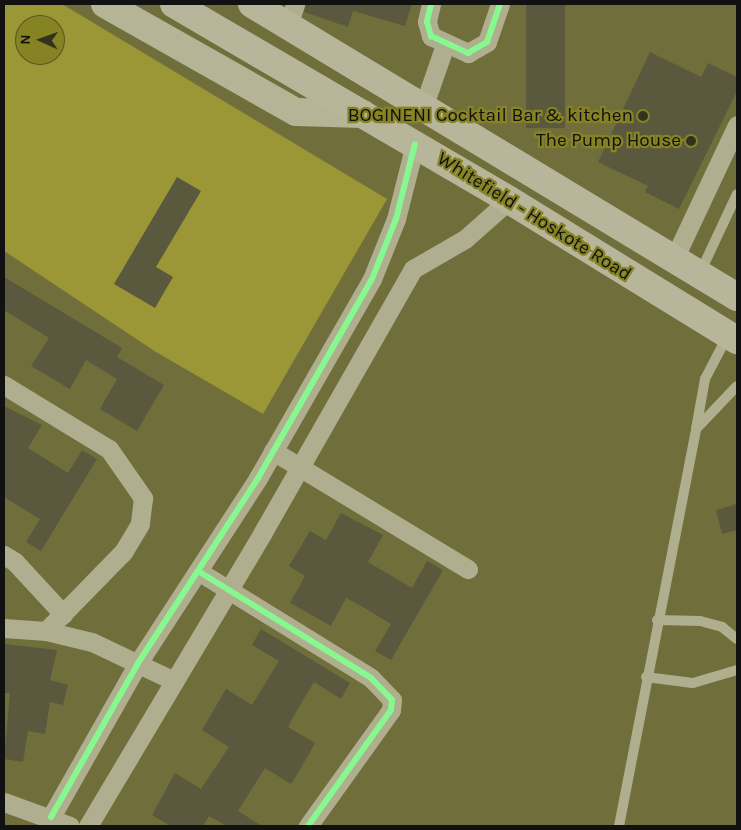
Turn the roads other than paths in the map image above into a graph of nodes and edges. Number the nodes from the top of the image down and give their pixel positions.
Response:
1 (105, 4) edge
2 (174, 4) edge
3 (252, 4) edge
4 (431, 4) edge
5 (500, 4) edge
6 (291, 15) edge
7 (445, 45) junction
8 (423, 108) junction
9 (363, 114) junction
10 (737, 125) edge
11 (415, 144) junction
12 (737, 194) edge
13 (509, 200) junction
14 (673, 261) junction
15 (699, 276) junction
16 (737, 297) edge
17 (733, 337) edge
18 (4, 385) edge
19 (737, 386) edge
20 (696, 429) junction
21 (273, 451) junction
22 (300, 468) junction
23 (4, 555) edge
24 (468, 569) dead end
25 (198, 571) junction
26 (229, 590) junction
27 (63, 614) junction
28 (657, 620) junction
29 (4, 628) edge
30 (46, 631) junction
31 (737, 639) edge
32 (138, 663) junction
33 (737, 670) edge
34 (646, 677) junction
35 (174, 681) junction
36 (4, 802) edge
37 (50, 817) junction
38 (70, 826) edge
39 (88, 826) edge
40 (308, 826) edge
41 (619, 826) edge

1 - 9 street
2 - 9 main road, Whitefield - Hoskote Road
3 - 6 main road, Whitefield - Hoskote Road
4 - 7 street
5 - 7 street
6 - 8 main road, Whitefield - Hoskote Road
7 - 8 street
8 - 14 main road, Whitefield - Hoskote Road
9 - 11 main road, Whitefield - Hoskote Road
10 - 14 street
11 - 13 main road, Whitefield - Hoskote Road
11 - 21 street
12 - 15 lane
13 - 17 main road, Whitefield - Hoskote Road
13 - 22 street
14 - 15 main road, Whitefield - Hoskote Road
15 - 16 main road, Whitefield - Hoskote Road
17 - 20 lane
18 - 27 street
19 - 20 lane
20 - 28 lane
21 - 22 street
21 - 25 street
22 - 24 street
22 - 26 street
23 - 27 street
25 - 26 street
25 - 32 street
26 - 35 street
26 - 40 street
27 - 30 street
28 - 31 lane
28 - 34 lane
29 - 30 street
30 - 32 street
32 - 35 street
32 - 37 street
33 - 34 lane
34 - 41 lane
35 - 39 street
36 - 37 street
37 - 38 street

